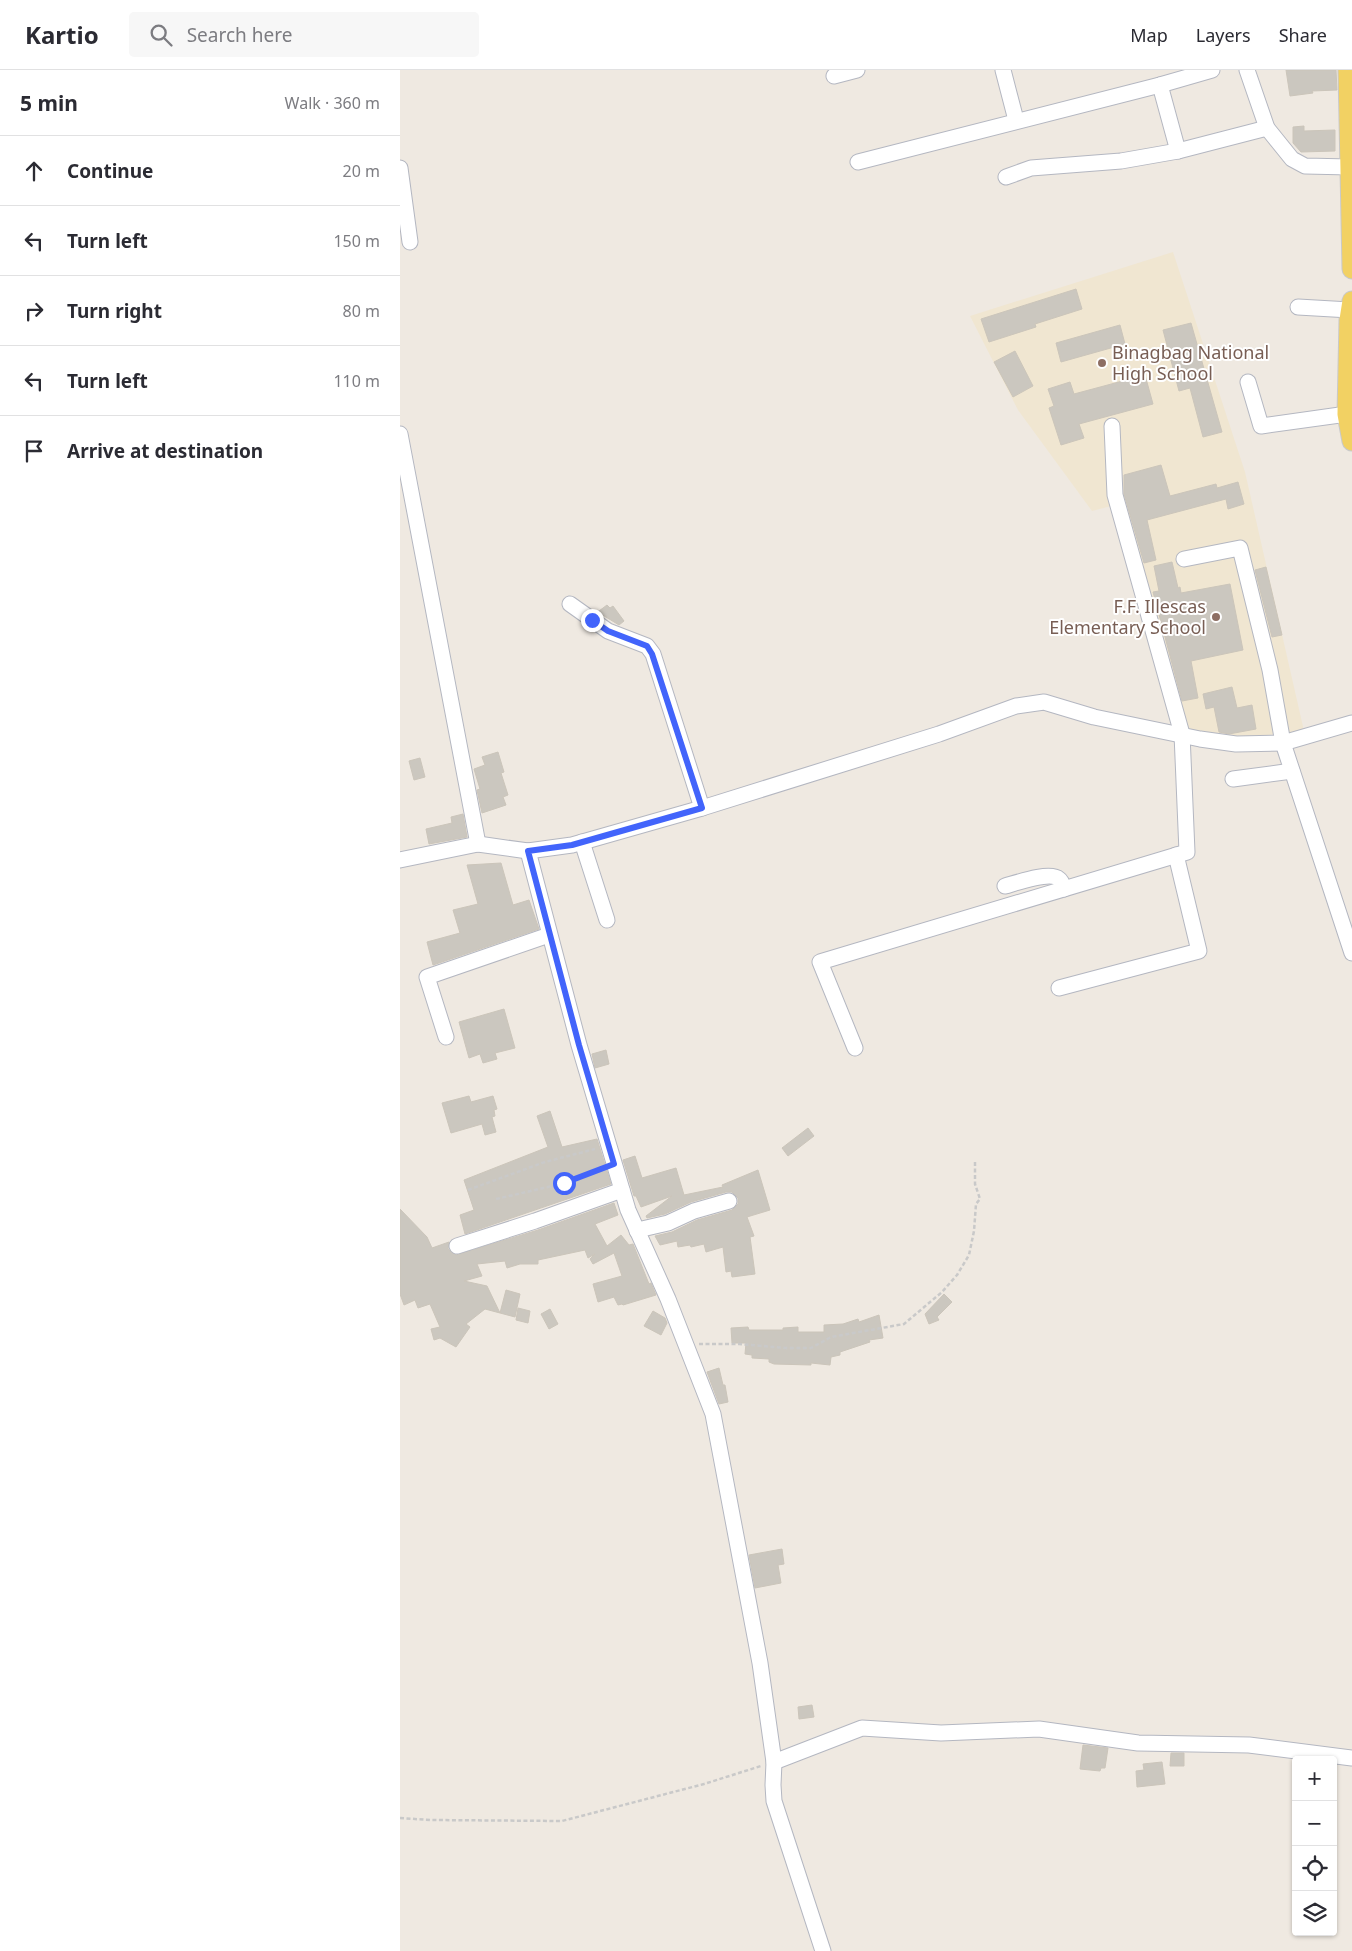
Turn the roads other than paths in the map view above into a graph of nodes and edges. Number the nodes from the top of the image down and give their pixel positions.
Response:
1 (857, 70) edge
2 (1003, 70) edge
3 (1212, 70) edge
4 (1247, 70) edge
5 (834, 76) dead end
6 (1350, 76) edge
7 (1160, 85) junction
8 (1016, 120) junction
9 (1267, 128) junction
10 (1178, 150) junction
11 (858, 162) dead end
12 (1350, 167) junction
13 (400, 168) edge
14 (1006, 177) dead end
15 (410, 242) dead end
16 (1352, 270) edge
17 (1298, 307) dead end
18 (1351, 313) edge
19 (1248, 382) dead end
20 (1347, 414) junction
21 (1112, 426) dead end
22 (400, 434) edge
23 (1352, 441) edge
24 (1184, 559) dead end
25 (570, 604) dead end
26 (1352, 723) edge
27 (1182, 734) junction
28 (1283, 743) junction
29 (1292, 771) junction
30 (1232, 779) dead end
31 (702, 808) junction
32 (582, 842) junction
33 (478, 844) junction
34 (528, 851) junction
35 (1176, 855) junction
36 (400, 860) edge
37 (1005, 886) dead end
38 (1064, 889) junction
39 (607, 920) dead end
40 (549, 935) junction
41 (1352, 953) edge
42 (1058, 988) dead end
43 (446, 1037) dead end
44 (855, 1048) dead end
45 (622, 1190) junction
46 (729, 1201) dead end
47 (637, 1231) junction
48 (457, 1246) dead end
49 (1352, 1758) edge
50 (774, 1762) junction
51 (823, 1951) edge

1 - 5 street
2 - 8 street
3 - 7 street
4 - 9 street
6 - 12 main road
7 - 8 street
7 - 10 street
8 - 11 street
9 - 10 street
9 - 12 street
10 - 14 street
12 - 16 main road
13 - 15 street
17 - 18 street
18 - 20 main road
19 - 20 street
20 - 23 main road
21 - 27 street
22 - 33 street
24 - 28 street
25 - 31 street
26 - 28 street
27 - 28 street
27 - 31 street
27 - 35 street
28 - 29 street
29 - 30 street
29 - 41 street
31 - 32 street
32 - 34 street
32 - 39 street
33 - 34 street
33 - 36 street
34 - 40 street
35 - 38 street
35 - 42 street
37 - 38 street
38 - 44 street
40 - 43 street
40 - 45 street
45 - 47 street
45 - 48 street
46 - 47 street
47 - 50 street
49 - 50 street
50 - 51 street

